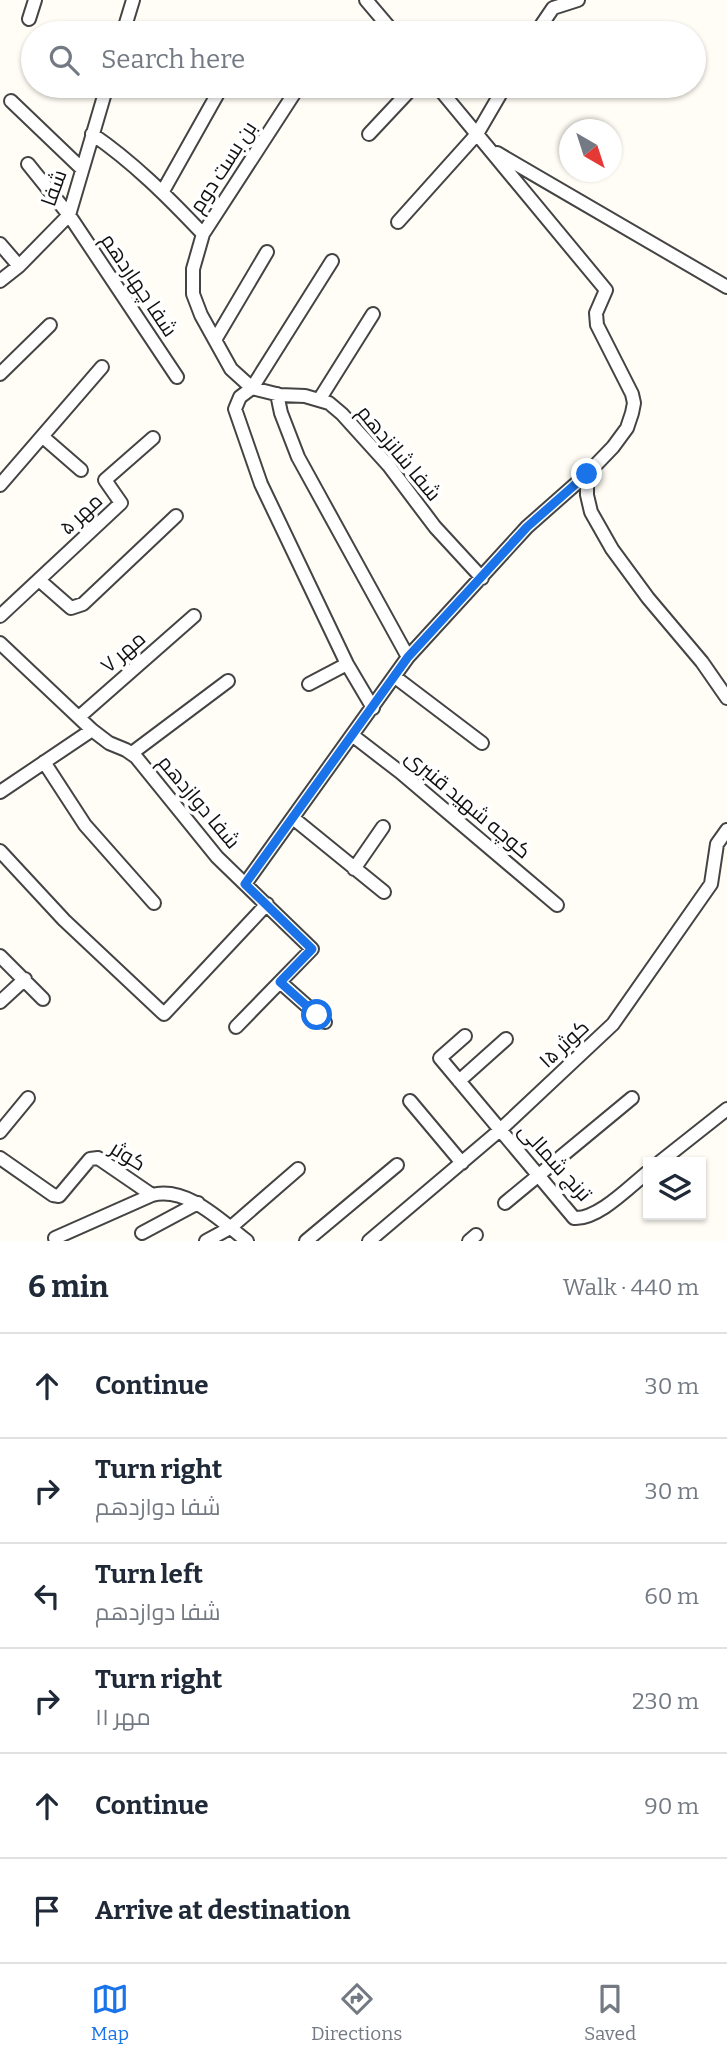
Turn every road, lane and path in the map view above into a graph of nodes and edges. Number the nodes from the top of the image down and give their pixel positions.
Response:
1 (35, 0) edge
2 (133, 0) edge
3 (366, 0) edge
4 (578, 0) edge
5 (29, 19) dead end
6 (127, 21) edge
7 (384, 21) edge
8 (544, 21) edge
9 (103, 98) edge
10 (215, 98) edge
11 (291, 98) edge
12 (403, 98) edge
13 (447, 98) edge
14 (499, 98) edge
15 (11, 101) dead end
16 (92, 134) junction
17 (369, 134) dead end
18 (477, 134) junction
19 (489, 149) junction
20 (28, 164) dead end
21 (81, 168) junction
22 (163, 191) junction
23 (69, 215) junction
24 (398, 222) dead end
25 (203, 234) junction
26 (0, 244) edge
27 (267, 252) dead end
28 (332, 261) dead end
29 (19, 266) junction
30 (0, 281) edge
31 (727, 287) edge
32 (373, 314) dead end
33 (50, 325) dead end
34 (215, 340) junction
35 (102, 367) dead end
36 (0, 374) edge
37 (177, 377) dead end
38 (252, 388) junction
39 (277, 394) junction
40 (319, 400) junction
41 (43, 436) junction
42 (153, 438) dead end
43 (81, 470) dead end
44 (587, 474) junction
45 (0, 485) edge
46 (176, 516) dead end
47 (482, 578) junction
48 (39, 580) junction
49 (0, 616) edge
50 (194, 617) dead end
51 (3, 651) edge
52 (408, 657) junction
53 (347, 664) junction
54 (394, 677) junction
55 (228, 681) dead end
56 (309, 684) dead end
57 (727, 698) edge
58 (373, 708) junction
59 (79, 717) junction
60 (92, 730) junction
61 (352, 735) junction
62 (482, 743) dead end
63 (132, 753) junction
64 (44, 762) junction
65 (0, 792) edge
66 (293, 818) junction
67 (383, 827) dead end
68 (727, 830) edge
69 (0, 851) edge
70 (354, 869) junction
71 (245, 884) junction
72 (384, 892) dead end
73 (154, 903) dead end
74 (267, 904) junction
75 (557, 905) dead end
76 (0, 956) edge
77 (24, 979) junction
78 (280, 982) junction
79 (43, 999) dead end
80 (0, 1002) edge
81 (325, 1022) dead end
82 (236, 1027) dead end
83 (465, 1036) dead end
84 (506, 1039) dead end
85 (459, 1081) junction
86 (28, 1098) dead end
87 (632, 1098) dead end
88 (410, 1101) dead end
89 (727, 1109) edge
90 (500, 1130) junction
91 (0, 1132) edge
92 (666, 1157) edge
93 (462, 1163) junction
94 (3, 1164) edge
95 (397, 1165) dead end
96 (299, 1169) dead end
97 (537, 1176) junction
98 (643, 1176) edge
99 (152, 1195) junction
100 (198, 1203) junction
101 (505, 1203) dead end
102 (230, 1228) junction
103 (142, 1233) dead end
104 (55, 1238) dead end
105 (206, 1241) edge
106 (247, 1241) edge
107 (306, 1241) edge
108 (369, 1241) edge

1 - 5 street
2 - 6 street
3 - 7 street
4 - 8 street
9 - 16 street, شفا
10 - 22 street
11 - 25 street, بن بست دوم
12 - 17 street
13 - 18 street
14 - 18 street
15 - 21 street
16 - 21 street, شفا
16 - 22 street
18 - 19 street
18 - 24 street
19 - 31 street
19 - 44 street
20 - 23 street, شفا چهاردهم
21 - 23 street, شفا
22 - 25 street
23 - 29 street, شفا
23 - 37 street, شفا چهاردهم
25 - 34 street
26 - 29 street
27 - 34 street
28 - 38 street
29 - 30 street, شفا
32 - 40 street
33 - 36 street
34 - 38 street
35 - 41 street
38 - 39 street, شفا شانزدهم
38 - 53 street
39 - 40 street, شفا شانزدهم
39 - 52 street
40 - 47 street, شفا شانزدهم
41 - 43 street
41 - 45 street
42 - 48 street, مهر ۵
44 - 47 street
44 - 57 street
46 - 48 street
47 - 52 street
48 - 49 street, مهر ۵
50 - 59 street, مهر ۷
51 - 59 street, شفا دوازدهم
52 - 54 street
53 - 56 street
53 - 58 street
54 - 58 street
54 - 62 street
55 - 63 street
58 - 61 street
59 - 60 street, شفا دوازدهم
60 - 63 street, شفا دوازدهم
60 - 64 street
61 - 66 street
61 - 75 street, کوچه شهید قنبری
63 - 71 street, شفا دوازدهم
64 - 65 street
64 - 73 street
66 - 70 street
66 - 71 street
67 - 70 street
68 - 90 street, کوثر ۱۵
69 - 74 street
70 - 72 street
71 - 74 street, شفا دوازدهم
74 - 78 street, شفا دوازدهم
76 - 77 street
77 - 79 street
77 - 80 street
78 - 81 street
78 - 82 street, شفا دوازدهم
83 - 85 street, ترنج شمالی
84 - 85 street
85 - 90 street, ترنج شمالی
86 - 91 street
87 - 97 street
88 - 93 street
89 - 92 street
90 - 93 street, کوثر ۱۵
90 - 97 street, ترنج شمالی
93 - 108 street, کوثر ۱۵
94 - 99 street, کوثر
95 - 107 street
96 - 102 street
97 - 98 street, ترنج شمالی
97 - 101 street
99 - 100 street, کوثر
99 - 104 street
100 - 102 street, کوثر
100 - 103 street
102 - 105 street
102 - 106 street, کوثر

